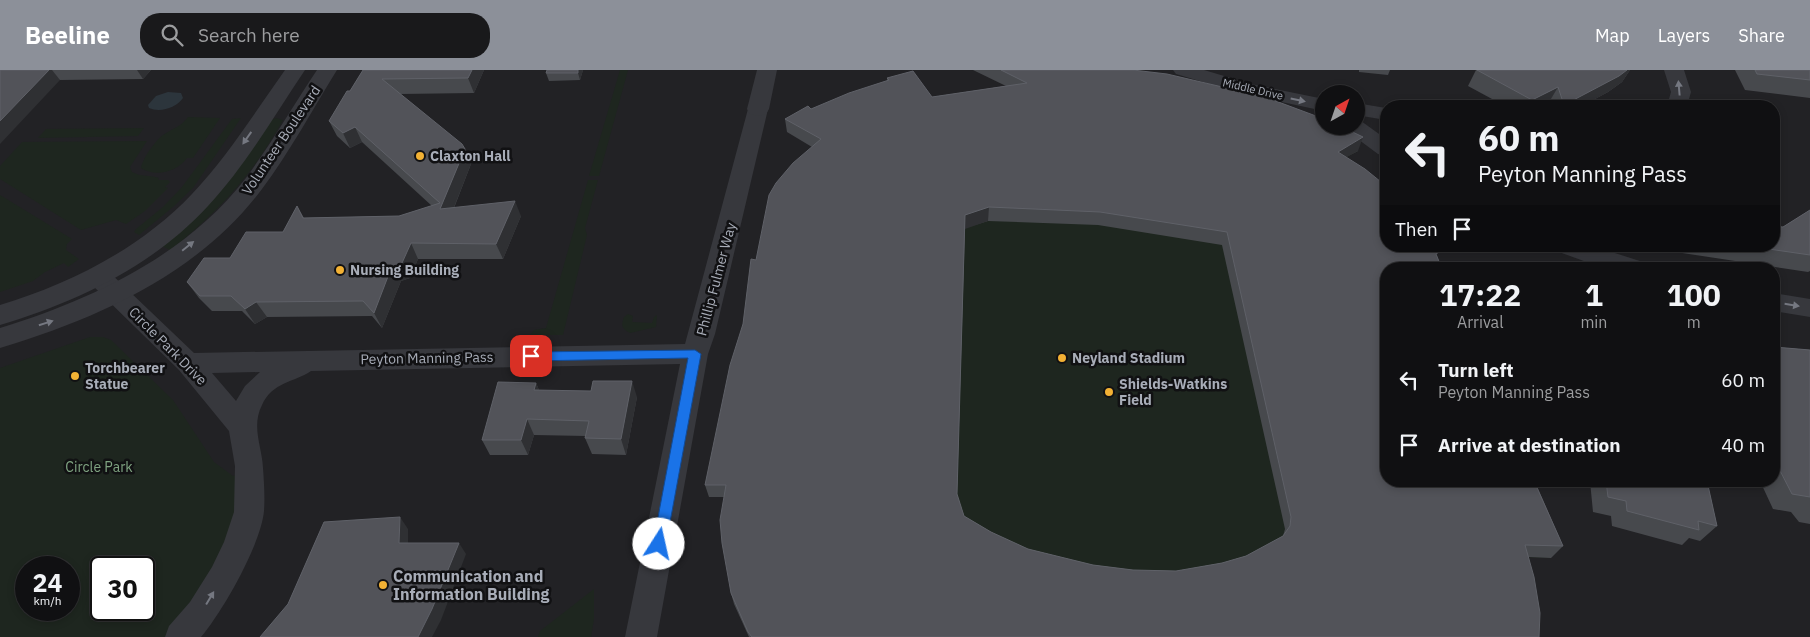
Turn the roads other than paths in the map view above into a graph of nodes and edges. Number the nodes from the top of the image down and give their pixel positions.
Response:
1 (295, 70) edge
2 (327, 70) edge
3 (767, 70) edge
4 (1183, 70) edge
5 (1674, 70) edge
6 (1679, 100) edge
7 (1315, 103) edge
8 (267, 110) junction
9 (758, 110) joint
10 (1365, 110) edge
11 (301, 111) junction
12 (1380, 113) edge
13 (1365, 134) edge
14 (1380, 145) edge
15 (1585, 252) edge
16 (1616, 262) edge
17 (107, 285) junction
18 (1780, 303) edge
19 (1810, 308) edge
20 (0, 314) edge
21 (0, 338) edge
22 (695, 354) junction
23 (316, 361) junction
24 (188, 363) junction
25 (242, 427) junction
26 (181, 637) edge
27 (640, 637) edge

1 - 8 street, Volunteer Boulevard
2 - 11 street, Volunteer Boulevard
3 - 9 street, Phillip Fulmer Way
4 -> 7 street, Middle Drive
6 -> 5 street
8 - 11 street
8 -> 17 street, Volunteer Boulevard
9 - 22 street, Phillip Fulmer Way
10 - 12 street
17 -> 11 street, Volunteer Boulevard
13 - 14 street
15 - 16 street
17 - 20 street, Volunteer Boulevard
21 -> 17 street, Volunteer Boulevard
17 - 24 street, Circle Park Drive
18 -> 19 street
22 - 23 street, Peyton Manning Pass
22 - 27 street, Phillip Fulmer Way
23 - 24 street, Peyton Manning Pass
23 - 25 street
24 - 25 street, Circle Park Drive
26 -> 25 street

